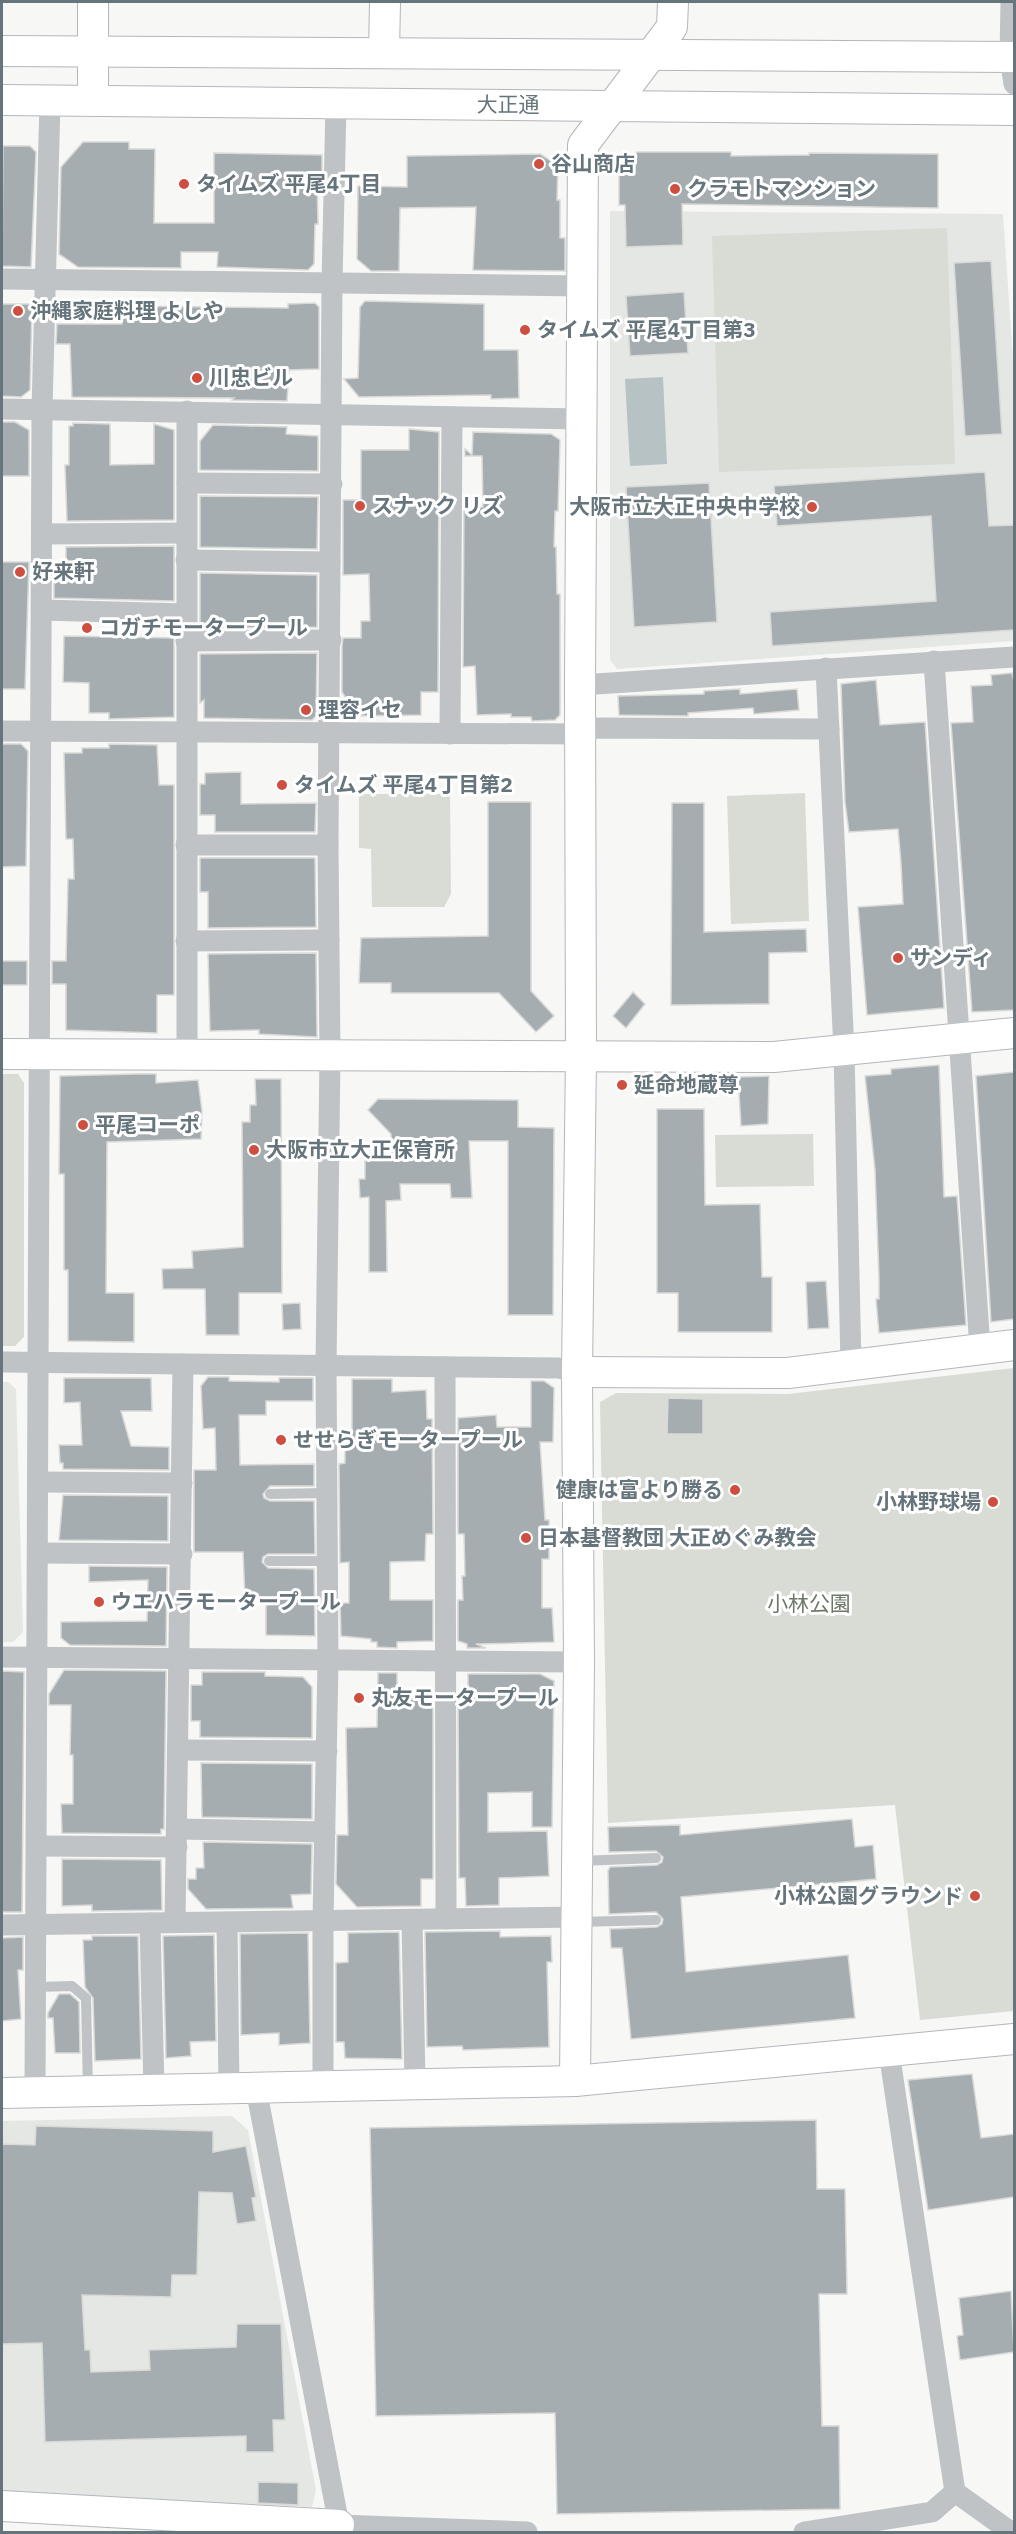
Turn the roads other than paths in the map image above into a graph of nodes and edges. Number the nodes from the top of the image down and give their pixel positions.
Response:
1 (93, 2) edge
2 (385, 2) edge
3 (673, 2) edge
4 (1011, 2) edge
5 (2, 51) edge
6 (93, 51) junction
7 (384, 53) junction
8 (649, 55) junction
9 (1013, 66) edge
10 (2, 100) edge
11 (50, 100) junction
12 (93, 101) junction
13 (336, 104) junction
14 (612, 105) junction
15 (1014, 110) edge
16 (2, 279) edge
17 (46, 280) junction
18 (332, 283) junction
19 (583, 286) junction
20 (2, 409) edge
21 (42, 410) junction
22 (187, 411) junction
23 (332, 414) junction
24 (452, 417) junction
25 (582, 419) junction
26 (187, 483) junction
27 (332, 484) junction
28 (186, 533) junction
29 (42, 534) junction
30 (186, 560) junction
31 (330, 561) junction
32 (42, 610) junction
33 (186, 614) junction
34 (330, 640) junction
35 (186, 641) junction
36 (1014, 657) edge
37 (934, 661) junction
38 (826, 668) junction
39 (580, 685) junction
40 (829, 729) junction
41 (2, 731) edge
42 (40, 732) junction
43 (186, 733) junction
44 (329, 734) junction
45 (450, 734) junction
46 (581, 734) junction
47 (186, 845) junction
48 (328, 845) junction
49 (329, 940) junction
50 (186, 941) junction
51 (1014, 1033) edge
52 (959, 1039) junction
53 (844, 1051) junction
54 (2, 1054) edge
55 (39, 1054) junction
56 (187, 1054) junction
57 (330, 1055) junction
58 (581, 1056) junction
59 (1014, 1345) edge
60 (980, 1349) junction
61 (2, 1362) edge
62 (38, 1363) junction
63 (183, 1364) junction
64 (851, 1365) junction
65 (326, 1366) junction
66 (445, 1367) junction
67 (576, 1372) junction
68 (38, 1482) junction
69 (182, 1483) junction
70 (327, 1493) junction
71 (270, 1494) dead end
72 (38, 1553) junction
73 (182, 1554) junction
74 (269, 1561) dead end
75 (327, 1561) junction
76 (38, 1657) junction
77 (2, 1658) edge
78 (181, 1659) junction
79 (447, 1661) junction
80 (328, 1662) junction
81 (579, 1662) junction
82 (179, 1750) junction
83 (327, 1751) junction
84 (325, 1832) junction
85 (177, 1838) junction
86 (37, 1846) junction
87 (656, 1858) dead end
88 (577, 1861) junction
89 (446, 1919) junction
90 (323, 1920) junction
91 (411, 1920) junction
92 (577, 1920) junction
93 (656, 1920) dead end
94 (175, 1922) junction
95 (227, 1922) junction
96 (150, 1923) junction
97 (37, 1924) junction
98 (2, 1925) edge
99 (36, 1987) junction
100 (1014, 2039) edge
101 (889, 2052) junction
102 (575, 2081) junction
103 (415, 2085) junction
104 (323, 2087) junction
105 (242, 2089) junction
106 (154, 2090) junction
107 (88, 2091) junction
108 (35, 2092) junction
109 (2, 2093) edge
110 (955, 2492) junction
111 (2, 2506) edge
112 (339, 2525) junction
113 (527, 2532) edge
114 (804, 2532) edge
115 (1011, 2532) edge

1 - 6 street
2 - 7 street
3 - 8 street
4 - 9 street
5 - 6 street
6 - 7 street
6 - 12 street
7 - 8 street
8 - 9 street
8 - 14 street
10 - 11 street, 大正通
11 - 12 street, 大正通
11 - 17 street
12 - 13 street, 大正通
13 - 14 street, 大正通
13 - 18 street
14 - 15 street, 大正通
14 - 19 street
16 - 17 street
17 - 18 street
17 - 21 street
18 - 19 street
18 - 23 street
19 - 25 street
20 - 21 street
21 - 22 street
21 - 29 street
22 - 23 street
22 - 26 street
23 - 24 street
23 - 27 street
24 - 25 street
24 - 45 street
25 - 39 street
26 - 27 street
26 - 28 street
27 - 31 street
28 - 29 street
28 - 30 street
29 - 32 street
30 - 31 street
30 - 33 street
31 - 34 street
32 - 33 street
32 - 42 street
33 - 35 street
34 - 35 street
34 - 44 street
35 - 43 street
36 - 37 street
37 - 38 street
37 - 52 street
38 - 39 street
38 - 40 street
39 - 46 street
40 - 46 street
40 - 53 street
41 - 42 street
42 - 43 street
42 - 55 street
43 - 44 street
43 - 47 street
44 - 45 street
44 - 48 street
45 - 46 street
46 - 58 street
47 - 48 street
47 - 50 street
48 - 49 street
49 - 50 street
49 - 57 street
50 - 56 street
51 - 52 street
52 - 53 street
52 - 60 street
53 - 58 street
53 - 64 street
54 - 55 street
55 - 56 street
55 - 62 street
56 - 57 street
57 - 58 street
57 - 65 street
58 - 67 street
59 - 60 street
60 - 64 street
61 - 62 street
62 - 63 street
62 - 68 street
63 - 65 street
63 - 69 street
64 - 67 street
65 - 66 street
65 - 70 street
66 - 67 street
66 - 79 street
67 - 81 street
68 - 69 street
68 - 72 street
69 - 73 street
70 - 71 lane
70 - 75 street
72 - 73 street
72 - 76 street
73 - 78 street
74 - 75 lane
75 - 80 street
76 - 77 street
76 - 78 street
76 - 86 street
78 - 80 street
78 - 82 street
79 - 80 street
79 - 81 street
79 - 89 street
80 - 83 street
81 - 88 street
82 - 83 street
82 - 85 street
83 - 84 street
84 - 85 street
84 - 90 street
85 - 86 street
85 - 94 street
86 - 97 street
87 - 88 lane
88 - 92 street
89 - 91 street
89 - 92 street
90 - 91 street
90 - 95 street
90 - 104 street
91 - 103 street
92 - 93 lane
92 - 102 street
94 - 95 street
94 - 96 street
95 - 105 street
96 - 97 street
96 - 106 street
97 - 98 street
97 - 99 street
99 - 107 lane
99 - 108 street
100 - 101 street
101 - 102 street
101 - 110 street
102 - 103 street
103 - 104 street
104 - 105 street
105 - 106 street
105 - 112 street
106 - 107 street
107 - 108 street
108 - 109 street
110 - 114 street
110 - 115 street
111 - 112 street
112 - 113 street

